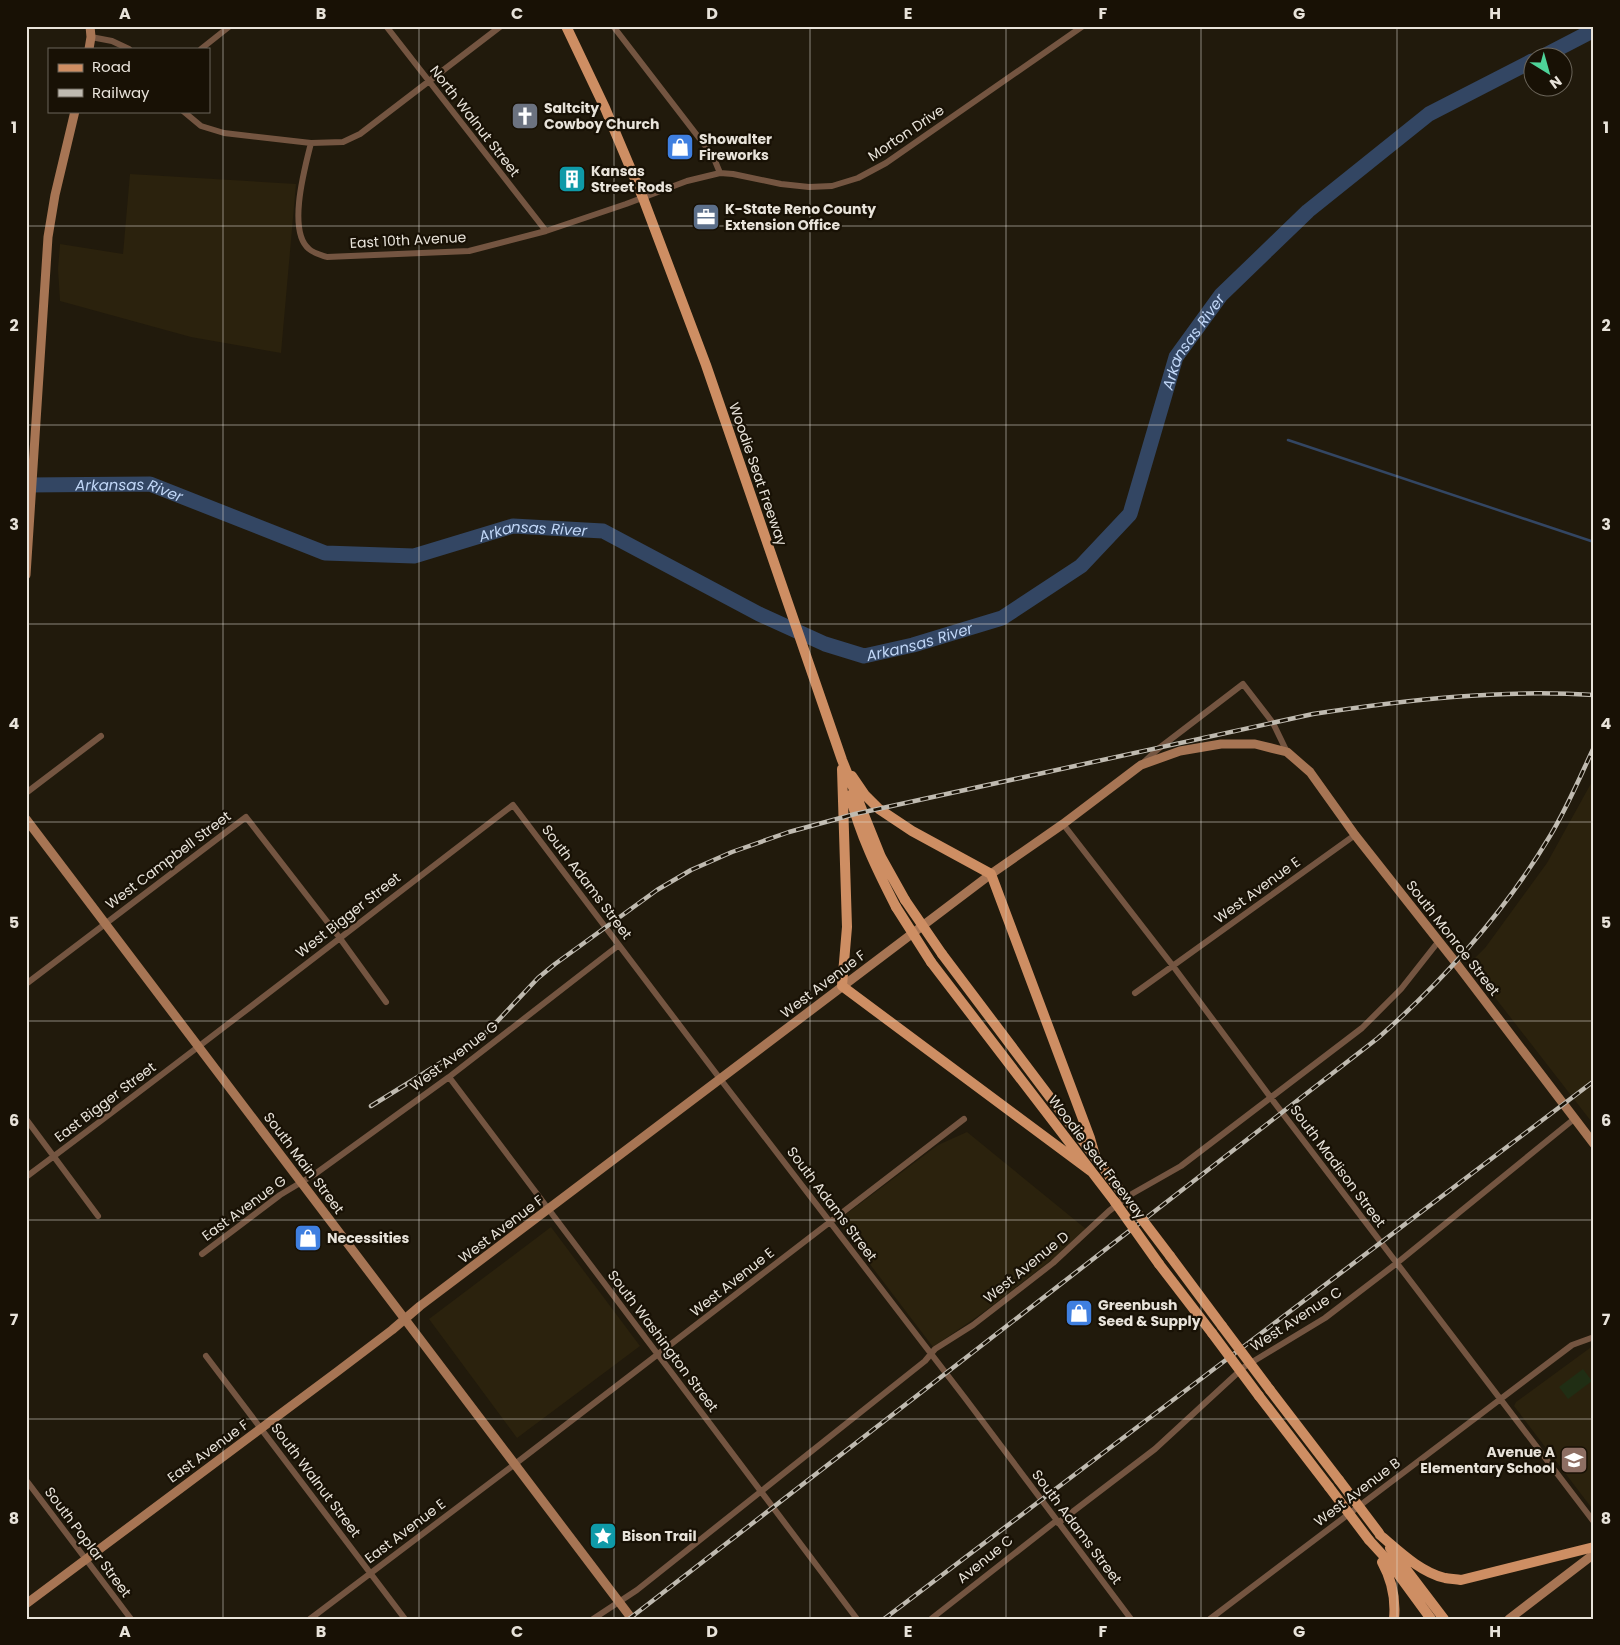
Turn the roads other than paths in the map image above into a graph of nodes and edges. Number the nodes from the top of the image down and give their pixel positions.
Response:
1 (90, 26) edge
2 (230, 26) edge
3 (386, 26) edge
4 (501, 26) edge
5 (566, 26) edge
6 (613, 26) edge
7 (1083, 26) edge
8 (91, 36) junction
9 (89, 48) edge
10 (127, 48) edge
11 (202, 48) edge
12 (428, 82) junction
13 (75, 112) edge
14 (183, 112) edge
15 (311, 143) junction
16 (720, 173) junction
17 (643, 198) junction
18 (546, 231) junction
19 (26, 575) edge
20 (101, 736) dead end
21 (1288, 752) junction
22 (842, 760) junction
23 (1141, 765) junction
24 (26, 793) edge
25 (513, 805) joint
26 (26, 819) edge
27 (1063, 824) junction
28 (1355, 835) junction
29 (992, 874) junction
30 (106, 924) junction
31 (339, 937) junction
32 (1438, 942) junction
33 (619, 945) junction
34 (1173, 966) junction
35 (26, 984) edge
36 (842, 986) junction
37 (1135, 993) dead end
38 (386, 1002) dead end
39 (199, 1046) junction
40 (449, 1078) junction
41 (721, 1080) junction
42 (1271, 1098) junction
43 (26, 1119) edge
44 (964, 1119) dead end
45 (1574, 1119) junction
46 (1594, 1144) edge
47 (54, 1156) junction
48 (1096, 1159) junction
49 (1092, 1172) junction
50 (26, 1177) edge
51 (301, 1182) junction
52 (549, 1210) junction
53 (98, 1216) dead end
54 (830, 1222) junction
55 (202, 1254) dead end
56 (1397, 1263) junction
57 (405, 1319) junction
58 (1594, 1336) edge
59 (930, 1354) junction
60 (658, 1355) junction
61 (206, 1356) dead end
62 (1501, 1399) junction
63 (262, 1428) junction
64 (515, 1464) junction
65 (26, 1480) edge
66 (760, 1492) junction
67 (1057, 1522) junction
68 (1594, 1522) edge
69 (1379, 1534) junction
70 (1372, 1544) junction
71 (1594, 1547) edge
72 (1594, 1554) edge
73 (85, 1558) junction
74 (371, 1573) junction
75 (619, 1601) junction
76 (26, 1604) edge
77 (131, 1619) edge
78 (310, 1619) edge
79 (405, 1619) edge
80 (593, 1619) edge
81 (632, 1619) edge
82 (857, 1619) edge
83 (931, 1619) edge
84 (1131, 1619) edge
85 (1210, 1619) edge
86 (1394, 1619) edge
87 (1431, 1619) edge
88 (1444, 1619) edge
89 (1509, 1619) edge

1 - 8 street
2 - 11 street
3 - 12 street, North Walnut Street
4 - 12 street
5 - 17 main road, Woodie Seat Freeway
6 - 16 street
7 - 16 street, Morton Drive
8 - 9 street
8 - 10 street
12 - 15 street
12 - 18 street, North Walnut Street
13 - 19 street
14 - 15 street
15 - 18 street, East 10th Avenue
16 - 17 street, Morton Drive
17 - 18 street, East 10th Avenue
17 - 22 main road, Woodie Seat Freeway
20 - 24 street
21 - 23 street, West Avenue F
21 - 23 street
21 - 28 street, South Monroe Street
22 - 29 main road
22 - 36 main road
22 - 48 main road, Woodie Seat Freeway, bridge
22 - 49 main road, Woodie Seat Freeway, bridge
23 - 27 street, West Avenue F
25 - 31 street, West Bigger Street
25 - 33 street, South Adams Street
26 - 30 street, South Main Street
27 - 29 street, West Avenue F
27 - 34 street, South Madison Street
28 - 32 street, South Monroe Street
28 - 34 street, West Avenue E
29 - 36 street, West Avenue F
29 - 48 main road
30 - 31 street, West Campbell Street
30 - 35 street, West Campbell Street
30 - 39 street, South Main Street
31 - 38 street
31 - 39 street, West Bigger Street
32 - 42 street, West Avenue D
32 - 45 street, South Monroe Street
33 - 40 street, West Avenue G
33 - 41 street, South Adams Street
34 - 37 street, West Avenue E
34 - 42 street, South Madison Street
36 - 41 street, West Avenue F
36 - 49 main road
39 - 47 street, East Bigger Street
39 - 51 street, South Main Street
40 - 51 street, West Avenue G
40 - 52 street, South Washington Street
41 - 52 street, West Avenue F
41 - 54 street, South Adams Street
42 - 56 street, South Madison Street
42 - 59 street, West Avenue D
43 - 47 street
44 - 54 street, West Avenue E
45 - 46 street, South Monroe Street
45 - 56 street, West Avenue C
47 - 50 street, East Bigger Street
47 - 53 street
48 - 69 main road, Woodie Seat Freeway, bridge
49 - 70 main road, Woodie Seat Freeway, bridge
51 - 55 street, East Avenue G
51 - 57 street, South Main Street
52 - 57 street, West Avenue F
52 - 60 street, South Washington Street
54 - 59 street, South Adams Street
54 - 60 street, West Avenue E
56 - 62 street, South Madison Street
56 - 67 street, West Avenue C
57 - 63 street, East Avenue F
57 - 64 street, South Main Street
58 - 62 street, West Avenue B
59 - 66 street, West Avenue D
59 - 67 street, South Adams Street
60 - 64 street, West Avenue E
60 - 66 street, South Washington Street
61 - 63 street, South Walnut Street
62 - 68 street, South Madison Street
62 - 85 street, West Avenue B
63 - 73 street, East Avenue F
63 - 74 street, South Walnut Street
64 - 74 street, East Avenue E
64 - 75 street, South Main Street
65 - 73 street, South Poplar Street
66 - 75 street, West Avenue D
66 - 82 street, South Washington Street
67 - 83 street, Avenue C
67 - 84 street, South Adams Street
69 - 71 main road
69 - 88 main road
70 - 86 main road
70 - 87 main road
72 - 89 street
73 - 76 street, East Avenue F
73 - 77 street, South Poplar Street
74 - 78 street, East Avenue E
74 - 79 street, South Walnut Street
75 - 80 street, West Avenue D
75 - 81 street, South Main Street

